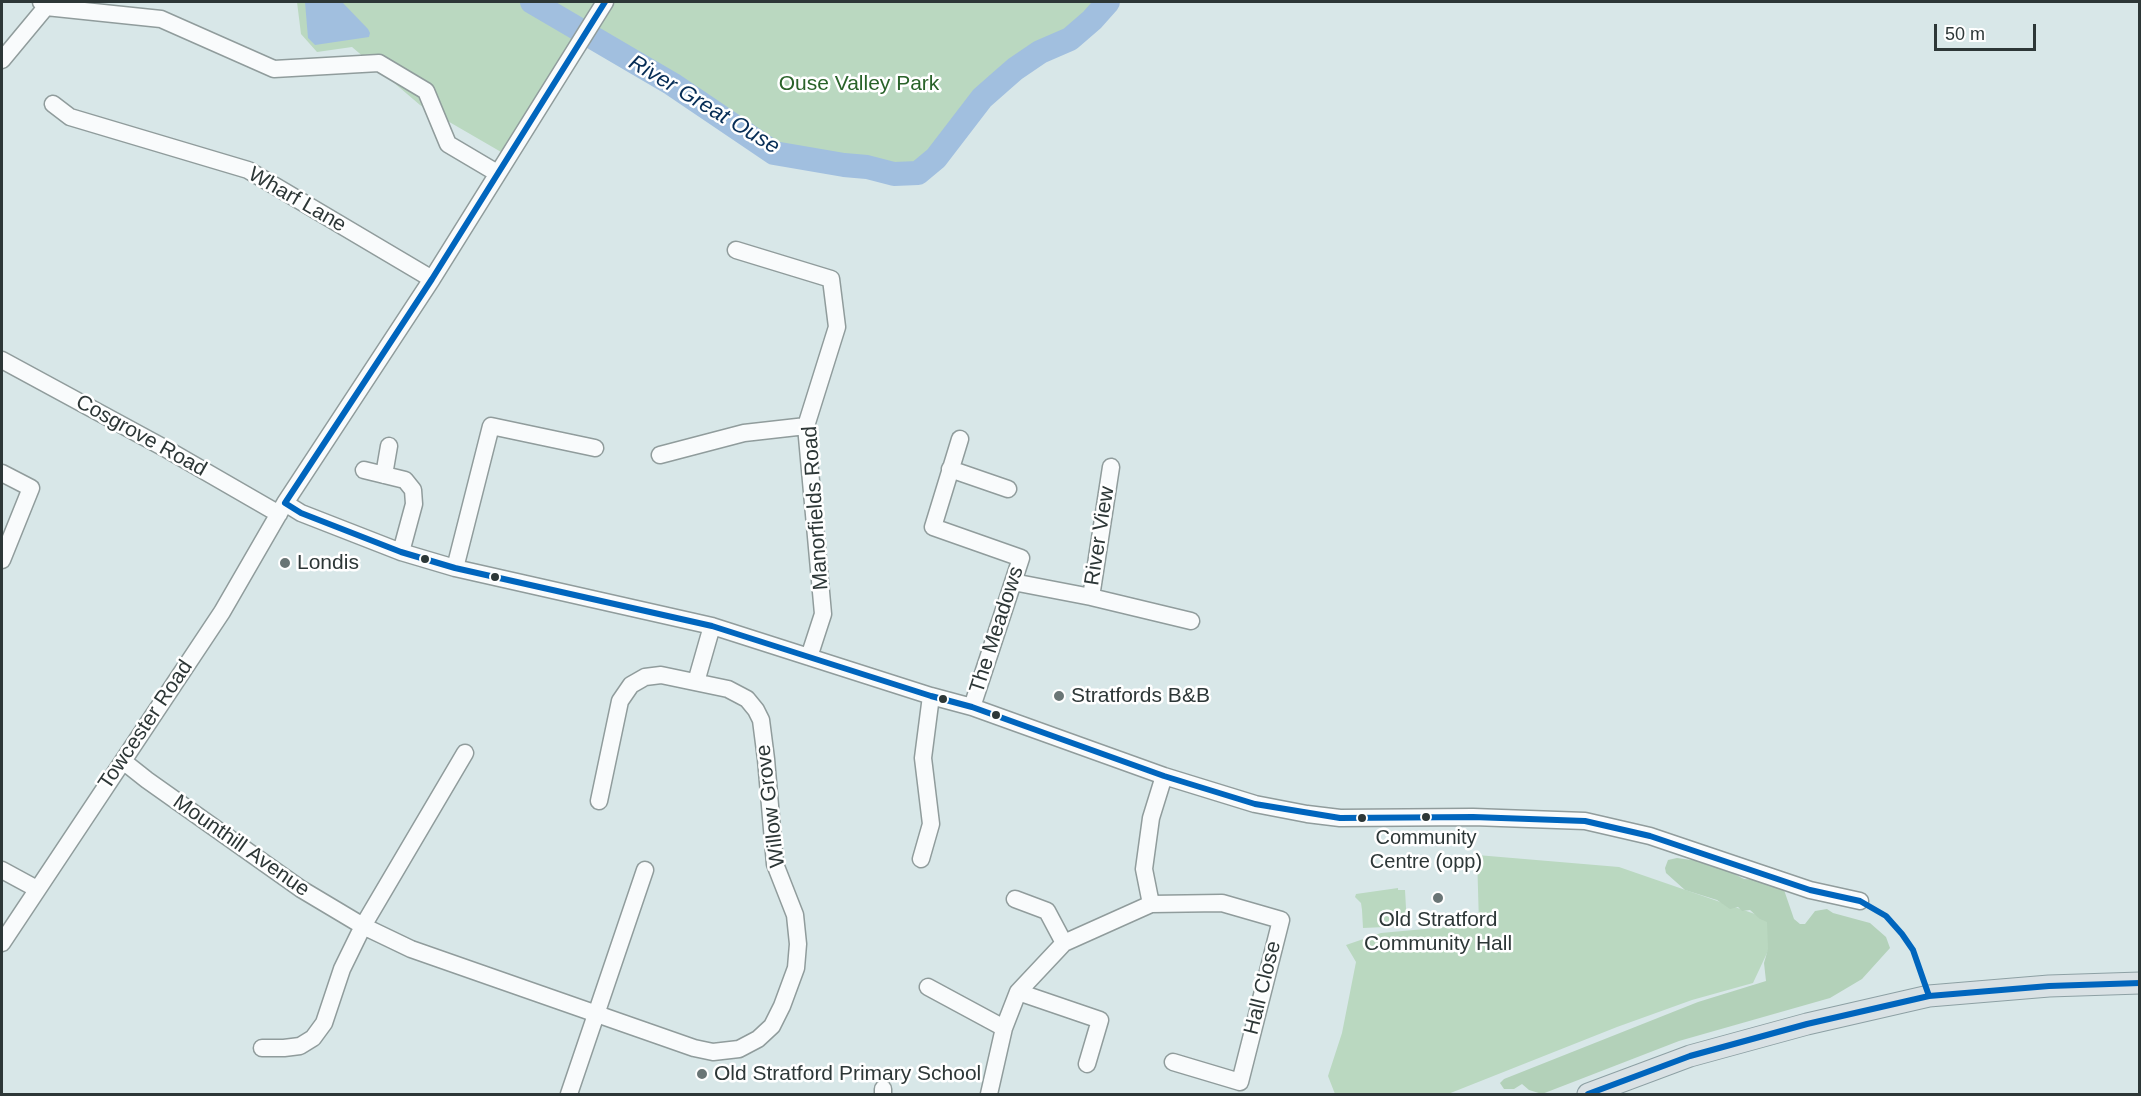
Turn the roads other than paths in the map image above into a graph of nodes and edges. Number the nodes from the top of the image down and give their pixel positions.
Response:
1 (605, 2) edge
2 (44, 4) edge
3 (2, 60) edge
4 (53, 104) dead end
5 (497, 173) junction
6 (736, 250) dead end
7 (432, 279) junction
8 (2, 360) edge
9 (806, 426) junction
10 (960, 440) dead end
11 (389, 446) dead end
12 (595, 448) dead end
13 (660, 455) dead end
14 (1111, 467) dead end
15 (950, 469) junction
16 (364, 470) dead end
17 (2, 473) edge
18 (384, 475) junction
19 (1008, 489) dead end
20 (282, 508) junction
21 (401, 552) junction
22 (2, 560) edge
23 (455, 568) junction
24 (1013, 582) junction
25 (1091, 597) junction
26 (1191, 621) dead end
27 (712, 626) junction
28 (809, 657) junction
29 (696, 682) junction
30 (931, 696) junction
31 (972, 706) junction
32 (465, 753) dead end
33 (123, 761) junction
34 (1164, 776) junction
35 (599, 801) dead end
36 (921, 859) dead end
37 (2, 870) edge
38 (645, 870) dead end
39 (37, 889) junction
40 (1015, 899) dead end
41 (1860, 901) dead end
42 (1151, 904) junction
43 (363, 926) junction
44 (2, 943) edge
45 (1064, 943) junction
46 (2139, 983) edge
47 (928, 987) dead end
48 (1018, 992) junction
49 (596, 1015) junction
50 (1004, 1028) junction
51 (262, 1048) dead end
52 (1173, 1062) dead end
53 (1087, 1064) dead end
54 (569, 1095) edge
55 (989, 1095) edge
56 (1588, 1095) edge

1 - 5 street, Towcester Road
2 - 3 street
2 - 5 street
4 - 7 street, Wharf Lane
5 - 7 street, Towcester Road
6 - 9 street, Manorfields Road
7 - 20 street, Towcester Road
8 - 20 street, Cosgrove Road
9 - 13 street
9 - 28 street, Manorfields Road
10 - 15 street, The Meadows
11 - 18 street
12 - 23 street
14 - 25 street, River View
15 - 19 street
15 - 24 street, The Meadows
16 - 18 street
17 - 22 street
18 - 21 street
20 - 21 street, Cosgrove Road
20 - 33 street, Towcester Road
21 - 23 street, Cosgrove Road
23 - 27 street, Cosgrove Road
24 - 25 street, River View
24 - 31 street, The Meadows
25 - 26 street
27 - 28 street, Cosgrove Road
27 - 29 street
28 - 30 street, Cosgrove Road
29 - 35 street, Willow Grove
29 - 49 street, Willow Grove
30 - 31 street, Cosgrove Road
30 - 36 street
31 - 34 street, Cosgrove Road
32 - 43 street
33 - 39 street, Towcester Road
33 - 43 street, Mounthill Avenue
34 - 41 street, Cosgrove Road
34 - 42 street
37 - 39 street
38 - 49 street
39 - 44 street, Towcester Road
40 - 45 street
42 - 45 street
42 - 52 street, Hall Close
43 - 49 street, Mounthill Avenue
43 - 51 street
45 - 48 street
46 - 56 main road
47 - 50 street
48 - 50 street
48 - 53 street
49 - 54 street
50 - 55 street

